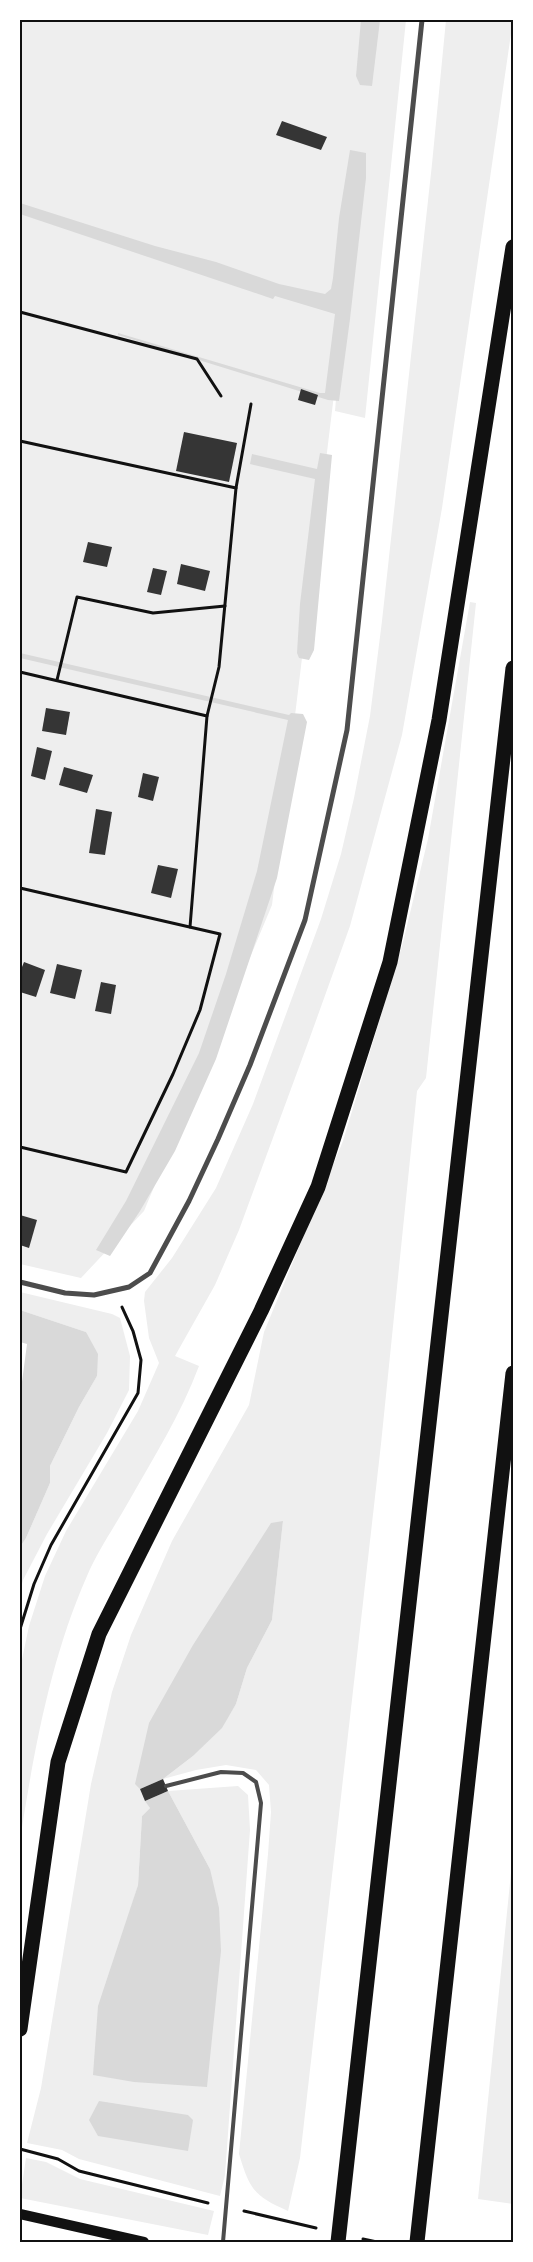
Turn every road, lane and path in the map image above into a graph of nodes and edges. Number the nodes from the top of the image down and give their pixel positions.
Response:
1 (422, 20) edge
2 (513, 247) edge
3 (20, 312) edge
4 (221, 396) dead end
5 (251, 404) dead end
6 (20, 441) edge
7 (236, 488) junction
8 (225, 606) junction
9 (513, 668) edge
10 (20, 672) edge
11 (57, 680) junction
12 (207, 716) junction
13 (20, 888) edge
14 (190, 927) junction
15 (20, 1147) edge
16 (20, 1282) edge
17 (115, 1291) junction
18 (513, 1373) edge
19 (20, 1629) edge
20 (166, 1786) dead end
21 (20, 2029) edge
22 (20, 2149) edge
23 (228, 2208) junction
24 (20, 2214) edge
25 (321, 2229) dead end
26 (358, 2238) dead end
27 (144, 2242) edge
28 (224, 2242) edge
29 (338, 2242) edge
30 (377, 2242) edge
31 (417, 2242) edge

1 - 17 street
2 - 21 highway
3 - 4 path
5 - 7 path
6 - 7 path
7 - 8 path
8 - 11 path
8 - 12 path
9 - 29 highway
10 - 11 path
11 - 12 path
12 - 14 path
13 - 14 path
14 - 15 path
16 - 17 street
17 - 19 path
18 - 31 highway
20 - 23 lane
22 - 23 path
23 - 25 path
23 - 28 lane
24 - 27 main road
26 - 30 path

